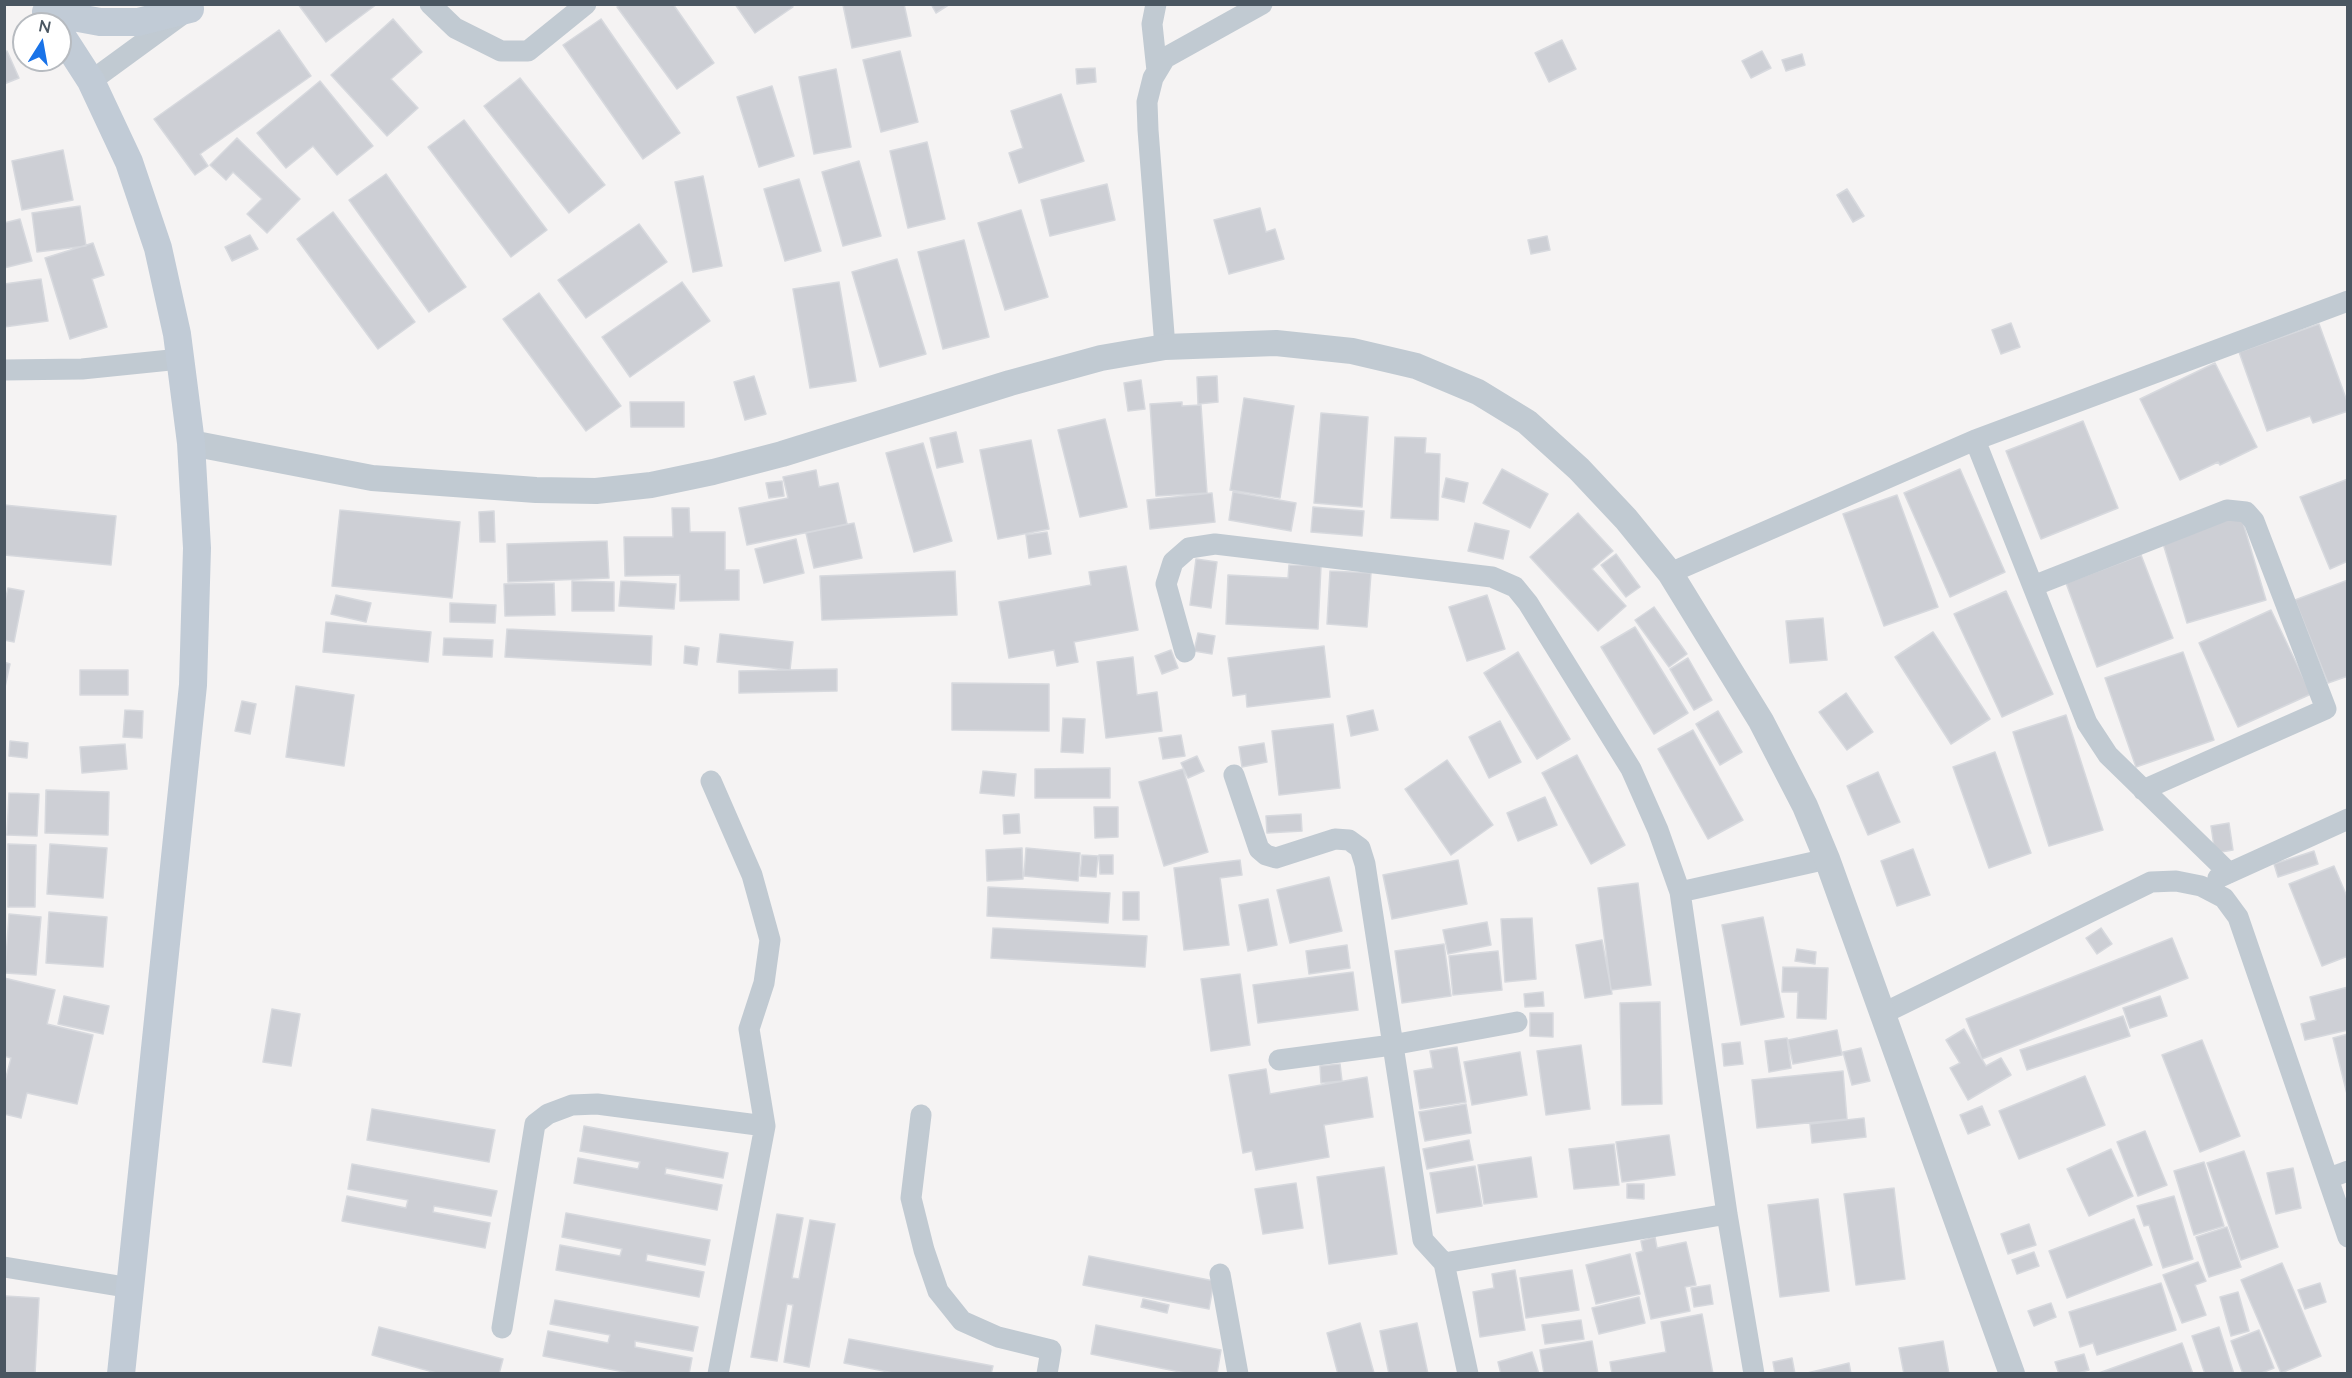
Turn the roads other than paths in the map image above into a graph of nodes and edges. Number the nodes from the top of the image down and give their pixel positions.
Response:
1 (430, 4) edge
2 (586, 4) edge
3 (1156, 4) edge
4 (1262, 4) edge
5 (192, 7) edge
6 (72, 20) edge
7 (72, 52) edge
8 (1157, 71) junction
9 (91, 81) junction
10 (2348, 301) edge
11 (1165, 347) junction
12 (180, 359) junction
13 (4, 370) edge
14 (1976, 440) junction
15 (191, 443) junction
16 (1670, 573) junction
17 (2033, 586) junction
18 (1185, 652) dead end
19 (1234, 775) dead end
20 (711, 781) dead end
21 (2143, 790) junction
22 (2348, 819) edge
23 (1827, 859) junction
24 (2229, 873) junction
25 (2201, 886) junction
26 (1680, 892) junction
27 (1882, 1014) junction
28 (1517, 1022) dead end
29 (1392, 1045) junction
30 (1279, 1060) dead end
31 (921, 1115) dead end
32 (765, 1126) junction
33 (2338, 1174) edge
34 (1727, 1214) junction
35 (2348, 1237) edge
36 (1444, 1263) junction
37 (4, 1267) edge
38 (1220, 1274) dead end
39 (131, 1288) junction
40 (502, 1328) dead end
41 (121, 1374) edge
42 (718, 1374) edge
43 (1047, 1374) edge
44 (1239, 1374) edge
45 (1468, 1374) edge
46 (1754, 1374) edge
47 (2012, 1374) edge

1 - 2 street
3 - 8 street
4 - 8 street
5 - 6 main road
5 - 9 street
7 - 9 main road
8 - 11 street
9 - 12 main road
10 - 14 street
11 - 15 street
11 - 16 street
12 - 13 street
12 - 15 main road
14 - 16 street
14 - 17 street
15 - 39 main road
16 - 23 street
17 - 21 street
17 - 21 street
18 - 26 street
19 - 29 street
20 - 32 street
21 - 24 street
22 - 24 street
23 - 26 street
23 - 27 street
24 - 25 street
25 - 27 street
25 - 33 street
26 - 34 street
27 - 47 street
28 - 29 street
29 - 30 street
29 - 36 street
31 - 43 street
32 - 40 street
32 - 42 street
33 - 35 street
34 - 36 street
34 - 46 street
36 - 45 street
37 - 39 street
38 - 44 street
39 - 41 main road

